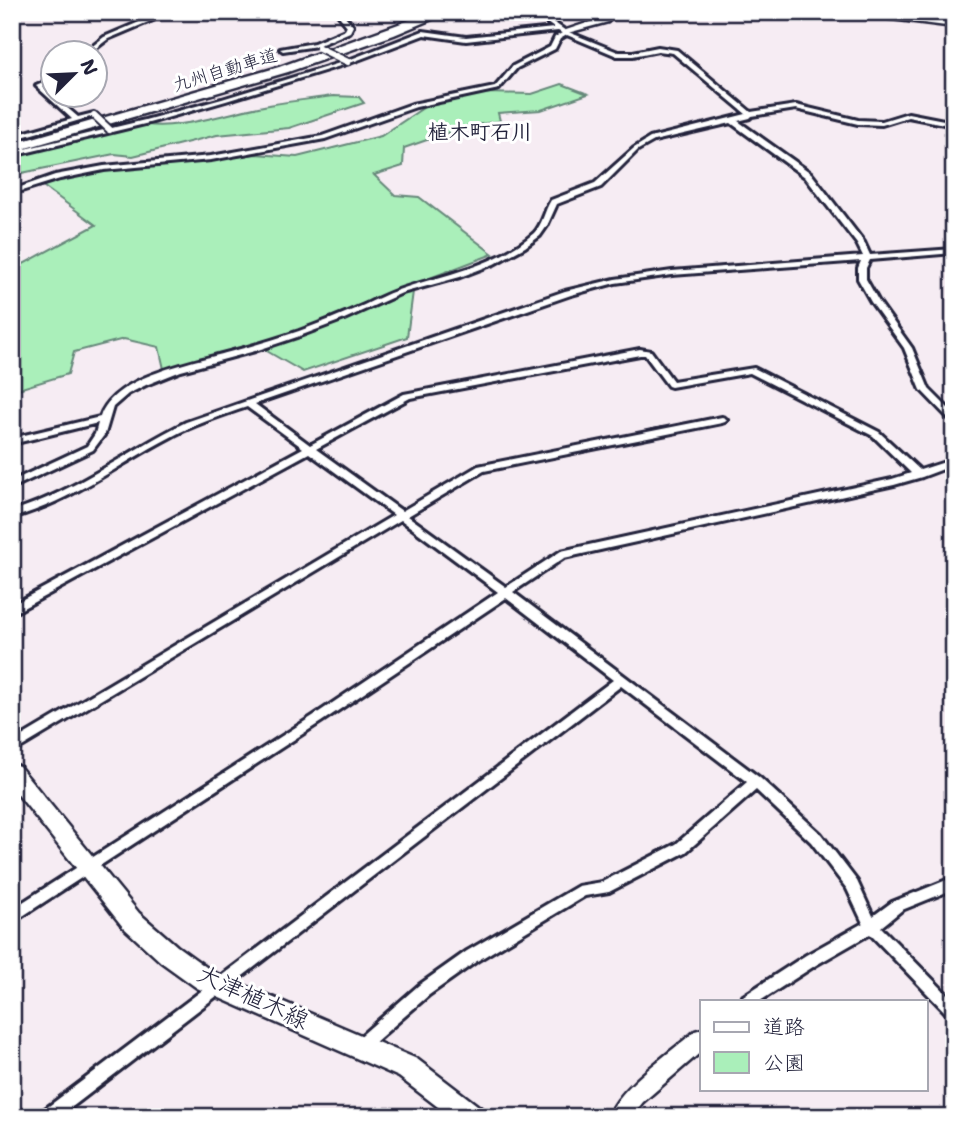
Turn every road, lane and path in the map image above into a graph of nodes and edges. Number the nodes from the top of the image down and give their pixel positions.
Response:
1 (169, 12) edge
2 (338, 12) edge
3 (431, 12) edge
4 (443, 12) edge
5 (535, 12) edge
6 (612, 12) edge
7 (840, 12) edge
8 (954, 25) edge
9 (563, 31) junction
10 (106, 38) edge
11 (317, 46) junction
12 (283, 49) dead end
13 (348, 62) junction
14 (64, 108) edge
15 (750, 114) junction
16 (76, 119) junction
17 (733, 121) junction
18 (954, 124) edge
19 (110, 130) junction
20 (12, 138) edge
21 (12, 146) edge
22 (12, 154) edge
23 (12, 192) edge
24 (954, 250) edge
25 (867, 257) junction
26 (247, 403) junction
27 (103, 419) junction
28 (954, 419) edge
29 (722, 420) dead end
30 (12, 441) edge
31 (309, 449) junction
32 (954, 462) edge
33 (919, 475) junction
34 (12, 485) edge
35 (12, 515) edge
36 (401, 517) junction
37 (507, 593) junction
38 (12, 610) edge
39 (622, 679) junction
40 (12, 748) edge
41 (12, 772) edge
42 (757, 782) junction
43 (88, 866) junction
44 (954, 883) edge
45 (12, 917) edge
46 (871, 926) junction
47 (219, 985) junction
48 (750, 1000) edge
49 (954, 1011) edge
50 (700, 1040) edge
51 (361, 1045) junction
52 (46, 1117) edge
53 (472, 1117) edge
54 (618, 1117) edge

1 - 10 street
2 - 11 street
3 - 21 highway, 九州自動車道
4 - 21 highway, 九州自動車道
5 - 9 street
6 - 9 street
7 - 8 street
9 - 13 street
9 - 15 street
9 - 23 street
11 - 12 street
11 - 13 street, bridge
13 - 19 street
14 - 16 street
15 - 17 street
15 - 18 street
16 - 19 street, bridge
16 - 20 street
17 - 25 street
17 - 27 street
19 - 22 street
24 - 25 street
25 - 26 street
25 - 28 street
26 - 31 street
26 - 35 street
27 - 30 street
27 - 34 street
29 - 36 street
31 - 33 street
31 - 36 street
31 - 38 street
32 - 33 street
33 - 37 street
36 - 37 street
36 - 40 street
37 - 39 street
37 - 43 street
39 - 42 street
39 - 47 street
41 - 43 main road, 大津植木線
42 - 46 street
42 - 51 street
43 - 45 street
43 - 47 main road, 大津植木線
44 - 46 street
46 - 48 street
46 - 49 street
47 - 51 main road, 大津植木線
47 - 52 street
50 - 54 street
51 - 53 main road, 大津植木線

